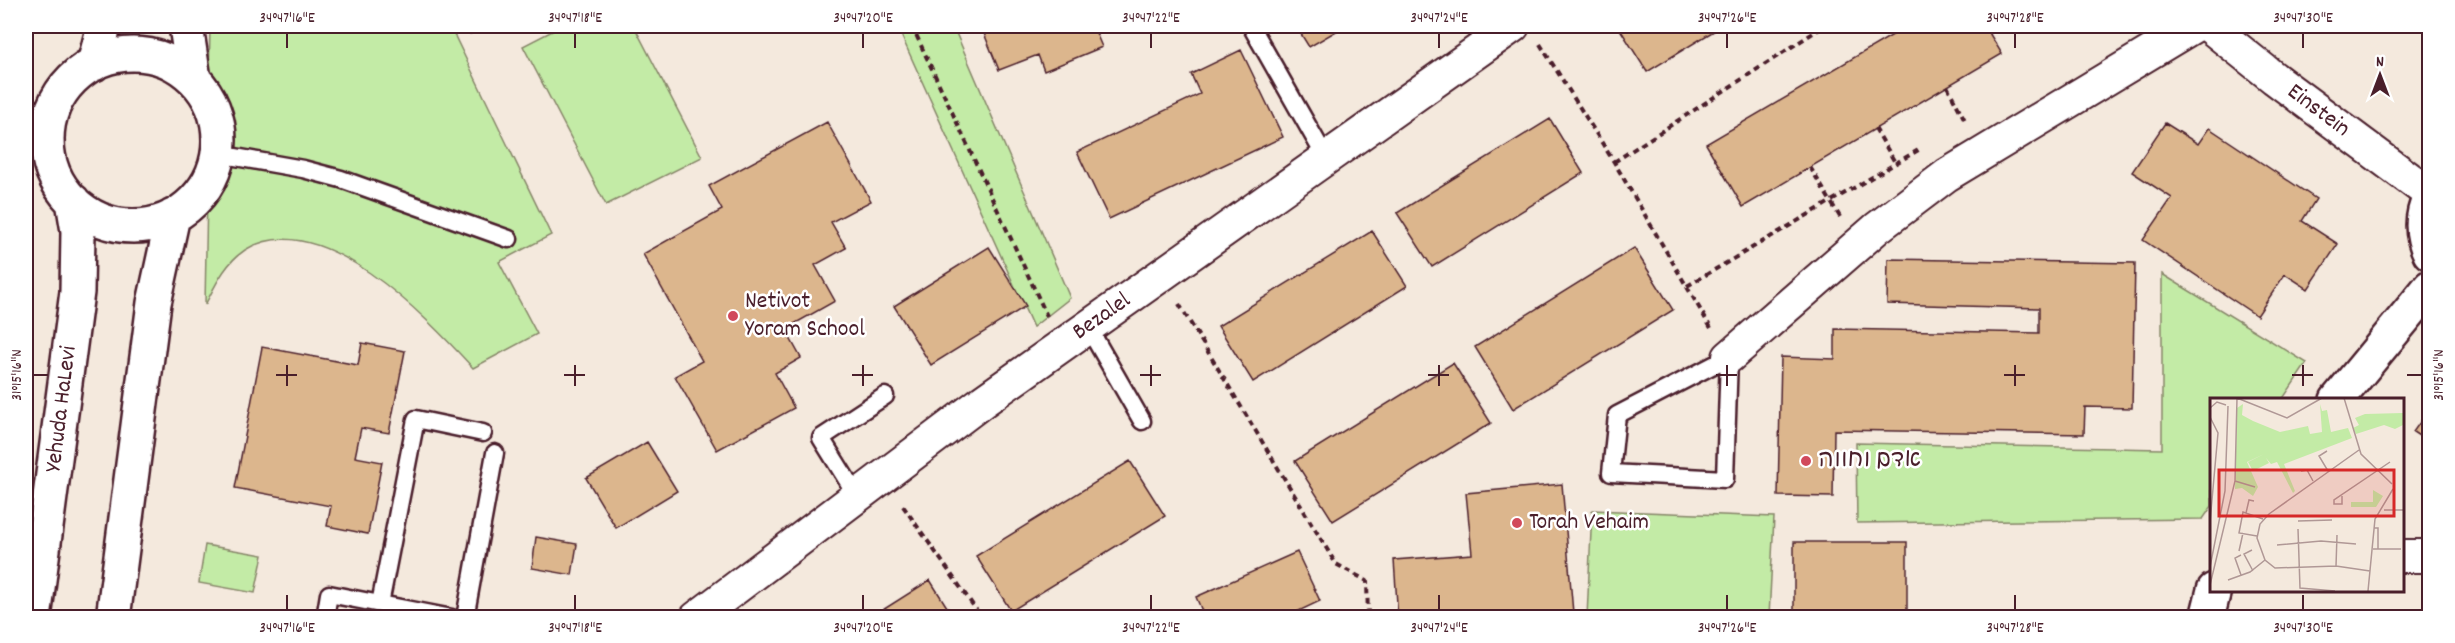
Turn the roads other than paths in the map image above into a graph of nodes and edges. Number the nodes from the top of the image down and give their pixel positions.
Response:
1 (104, 26) edge
2 (186, 26) edge
3 (1251, 26) edge
4 (2194, 26) edge
5 (2209, 26) edge
6 (1524, 30) edge
7 (94, 64) junction
8 (194, 79) junction
9 (218, 154) junction
10 (1326, 158) junction
11 (2430, 195) edge
12 (73, 201) junction
13 (173, 216) junction
14 (509, 239) dead end
15 (2430, 253) edge
16 (2430, 287) edge
17 (1088, 327) junction
18 (1729, 357) junction
19 (885, 396) dead end
20 (2339, 398) edge
21 (1142, 421) dead end
22 (483, 433) dead end
23 (495, 453) dead end
24 (857, 496) junction
25 (2404, 556) edge
26 (2430, 556) edge
27 (2214, 592) edge
28 (380, 604) junction
29 (34, 618) edge
30 (113, 618) edge
31 (325, 618) edge
32 (452, 618) edge
33 (465, 618) edge
34 (696, 618) edge
35 (2207, 618) edge

1 - 7 main road
2 - 8 main road
3 - 10 lane
4 - 18 street
5 - 11 street, Einstein
6 - 10 street, Bezalel
7 - 8 main road
7 - 12 main road
8 - 9 main road
9 - 13 main road
9 - 14 lane
10 - 17 street, Bezalel
11 - 15 main road
12 - 13 main road
12 - 29 main road, Yehuda HaLevi
13 - 30 main road
16 - 20 main road
17 - 21 lane
17 - 24 street, Bezalel
18 - 18 lane
19 - 24 lane
22 - 28 lane
23 - 33 lane
24 - 34 street, Bezalel
25 - 26 street
27 - 35 main road
28 - 31 lane
28 - 32 lane

